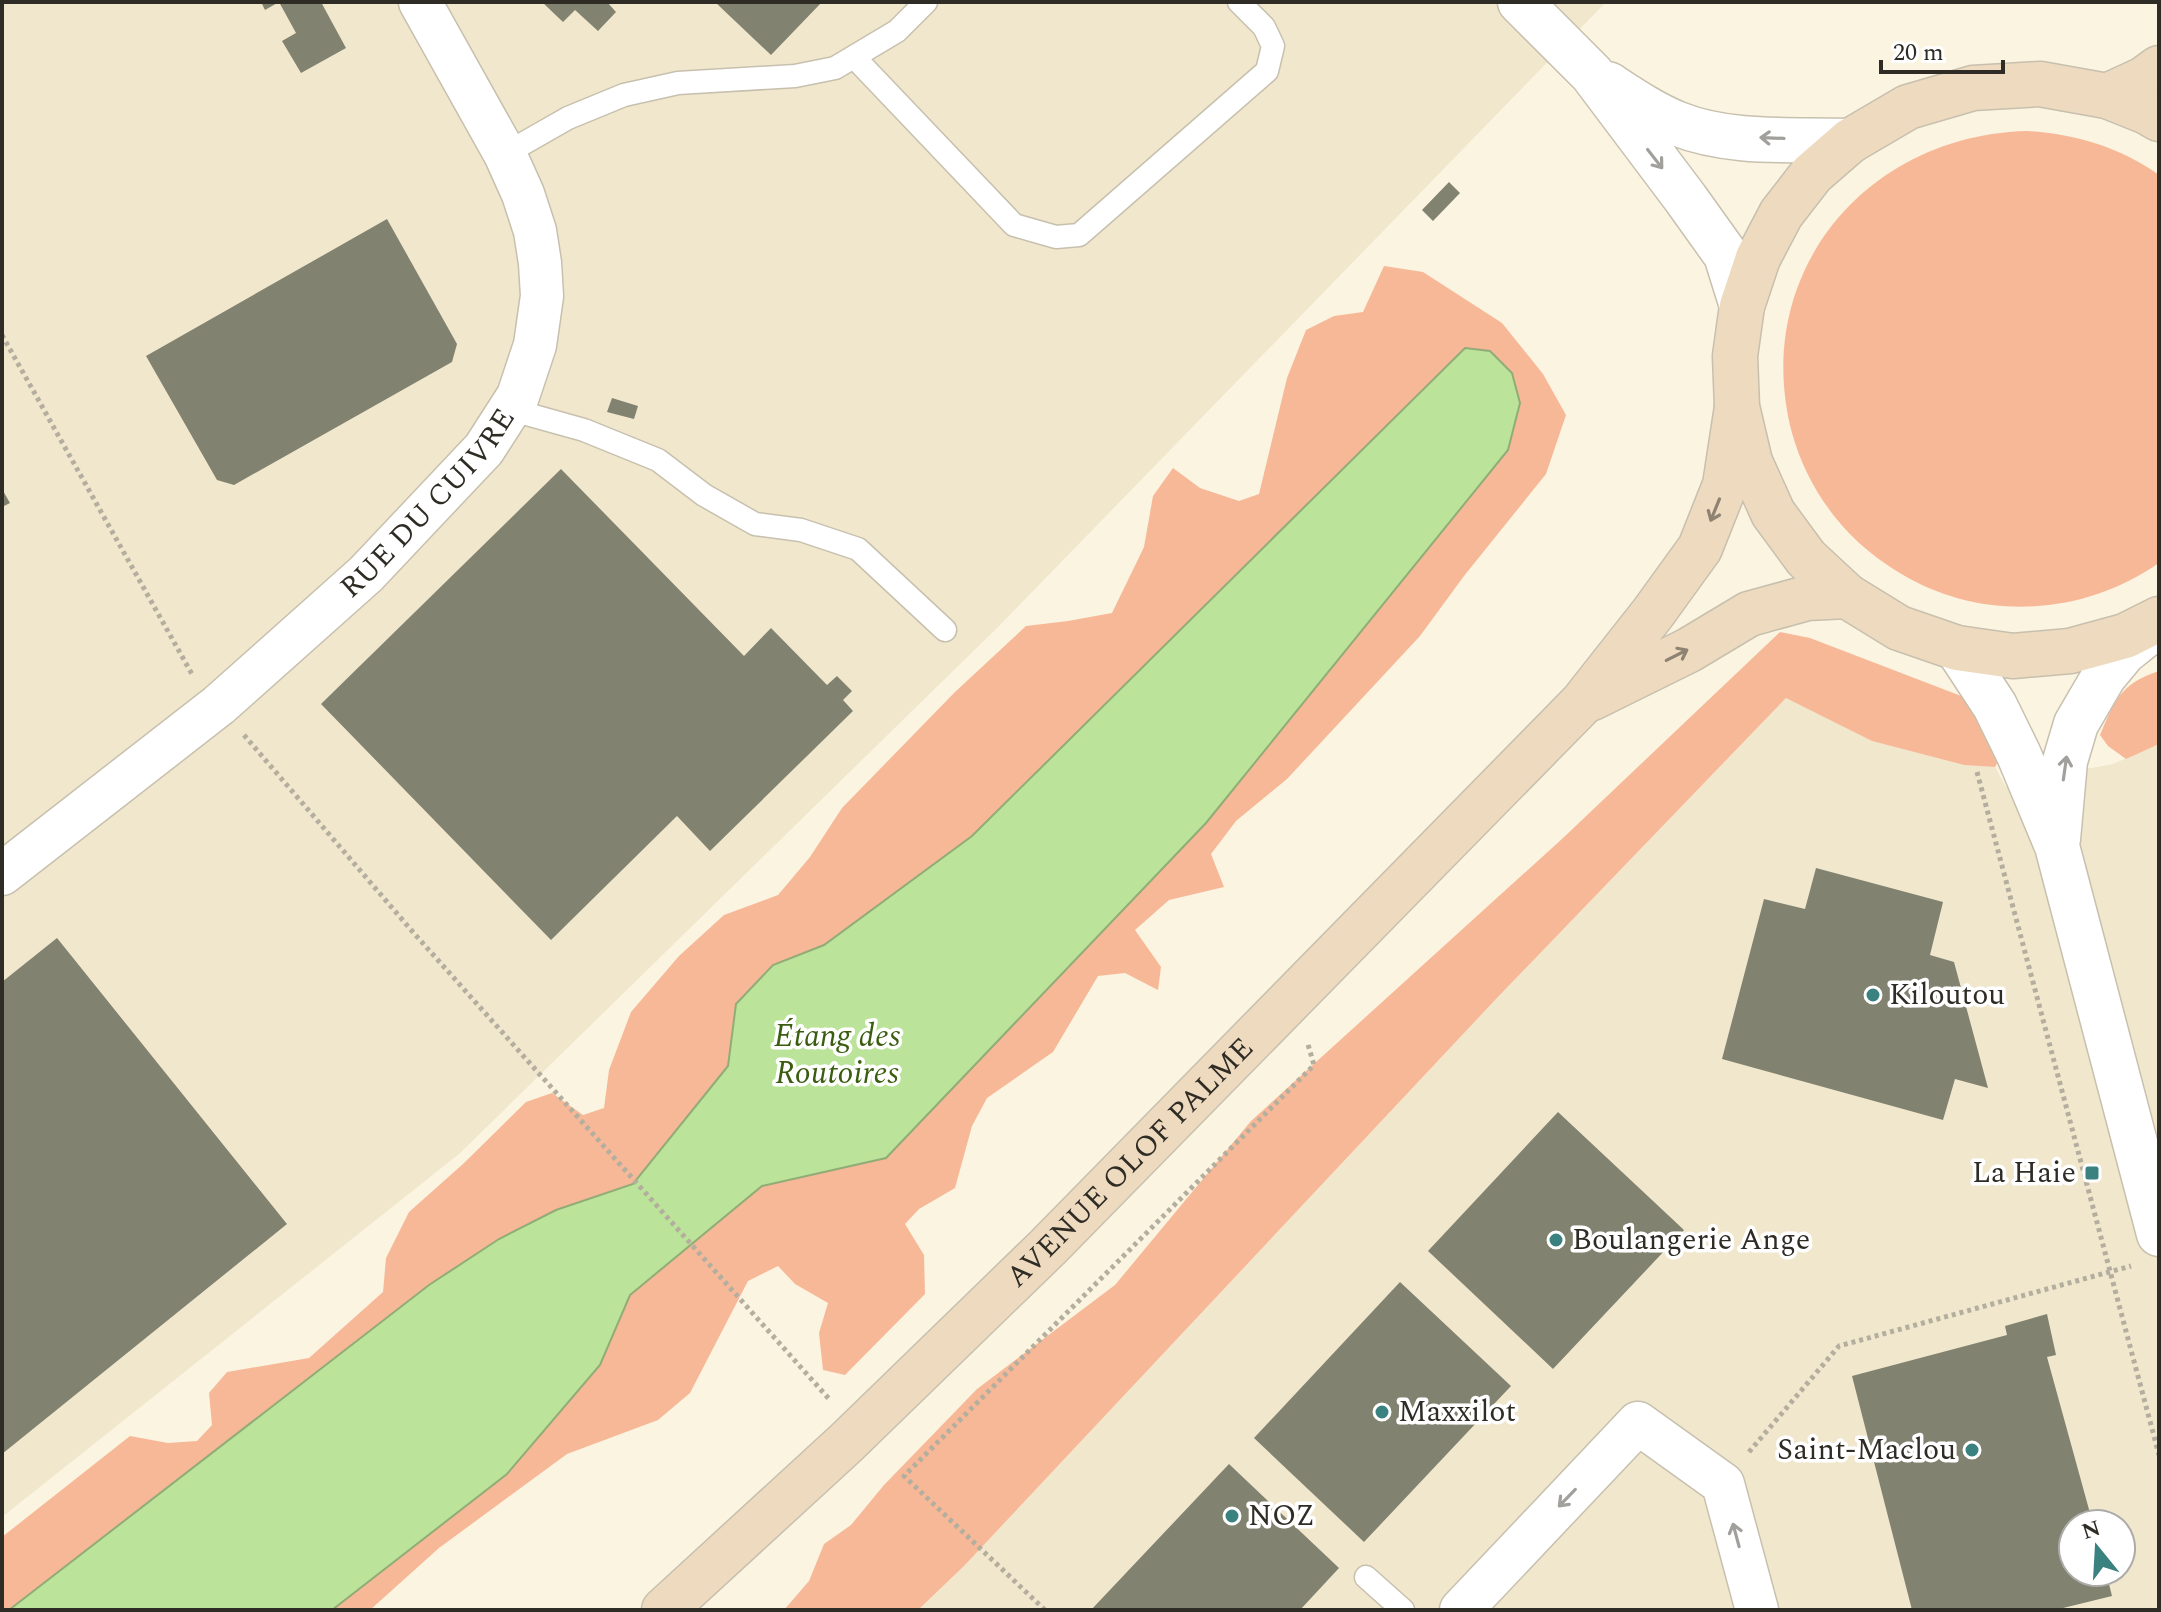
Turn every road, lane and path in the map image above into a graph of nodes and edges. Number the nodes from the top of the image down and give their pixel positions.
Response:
1 (420, 2) edge
2 (926, 2) edge
3 (1239, 2) edge
4 (1520, 2) edge
5 (854, 57) junction
6 (2159, 68) edge
7 (1592, 74) junction
8 (2107, 96) junction
9 (2159, 119) edge
10 (1850, 141) junction
11 (505, 154) junction
12 (1742, 306) junction
13 (2, 335) edge
14 (1737, 407) junction
15 (509, 409) junction
16 (1847, 596) junction
17 (2159, 621) edge
18 (945, 630) dead end
19 (1957, 648) junction
20 (1582, 703) junction
21 (219, 705) junction
22 (1976, 771) dead end
23 (2057, 846) junction
24 (2, 874) edge
25 (1304, 1031) dead end
26 (2159, 1234) edge
27 (2110, 1272) junction
28 (831, 1402) dead end
29 (2159, 1455) edge
30 (1723, 1484) junction
31 (1366, 1577) dead end
32 (664, 1610) edge
33 (1045, 1610) edge
34 (1403, 1610) edge
35 (1461, 1610) edge
36 (1757, 1610) edge

1 - 11 street, RUE DU CUIVRE
2 - 5 lane
3 - 5 lane
4 - 7 street
5 - 11 lane
6 - 8 main road
10 -> 7 street
7 -> 12 street
8 - 9 main road
8 - 10 main road
10 - 12 main road
11 - 15 street, RUE DU CUIVRE
12 - 14 main road
13 - 21 path
14 - 16 main road
14 -> 20 main road, AVENUE OLOF PALME
15 - 18 lane
15 - 21 street, RUE DU CUIVRE
16 - 19 main road
20 -> 16 main road, AVENUE OLOF PALME
17 - 19 main road
23 -> 17 street
19 - 23 street
20 - 32 main road, AVENUE OLOF PALME
21 - 24 street, RUE DU CUIVRE
21 - 28 path
22 - 27 path
23 - 26 street
25 - 33 path
27 - 29 path
27 - 30 path
30 -> 35 street
36 -> 30 street
31 - 34 lane

